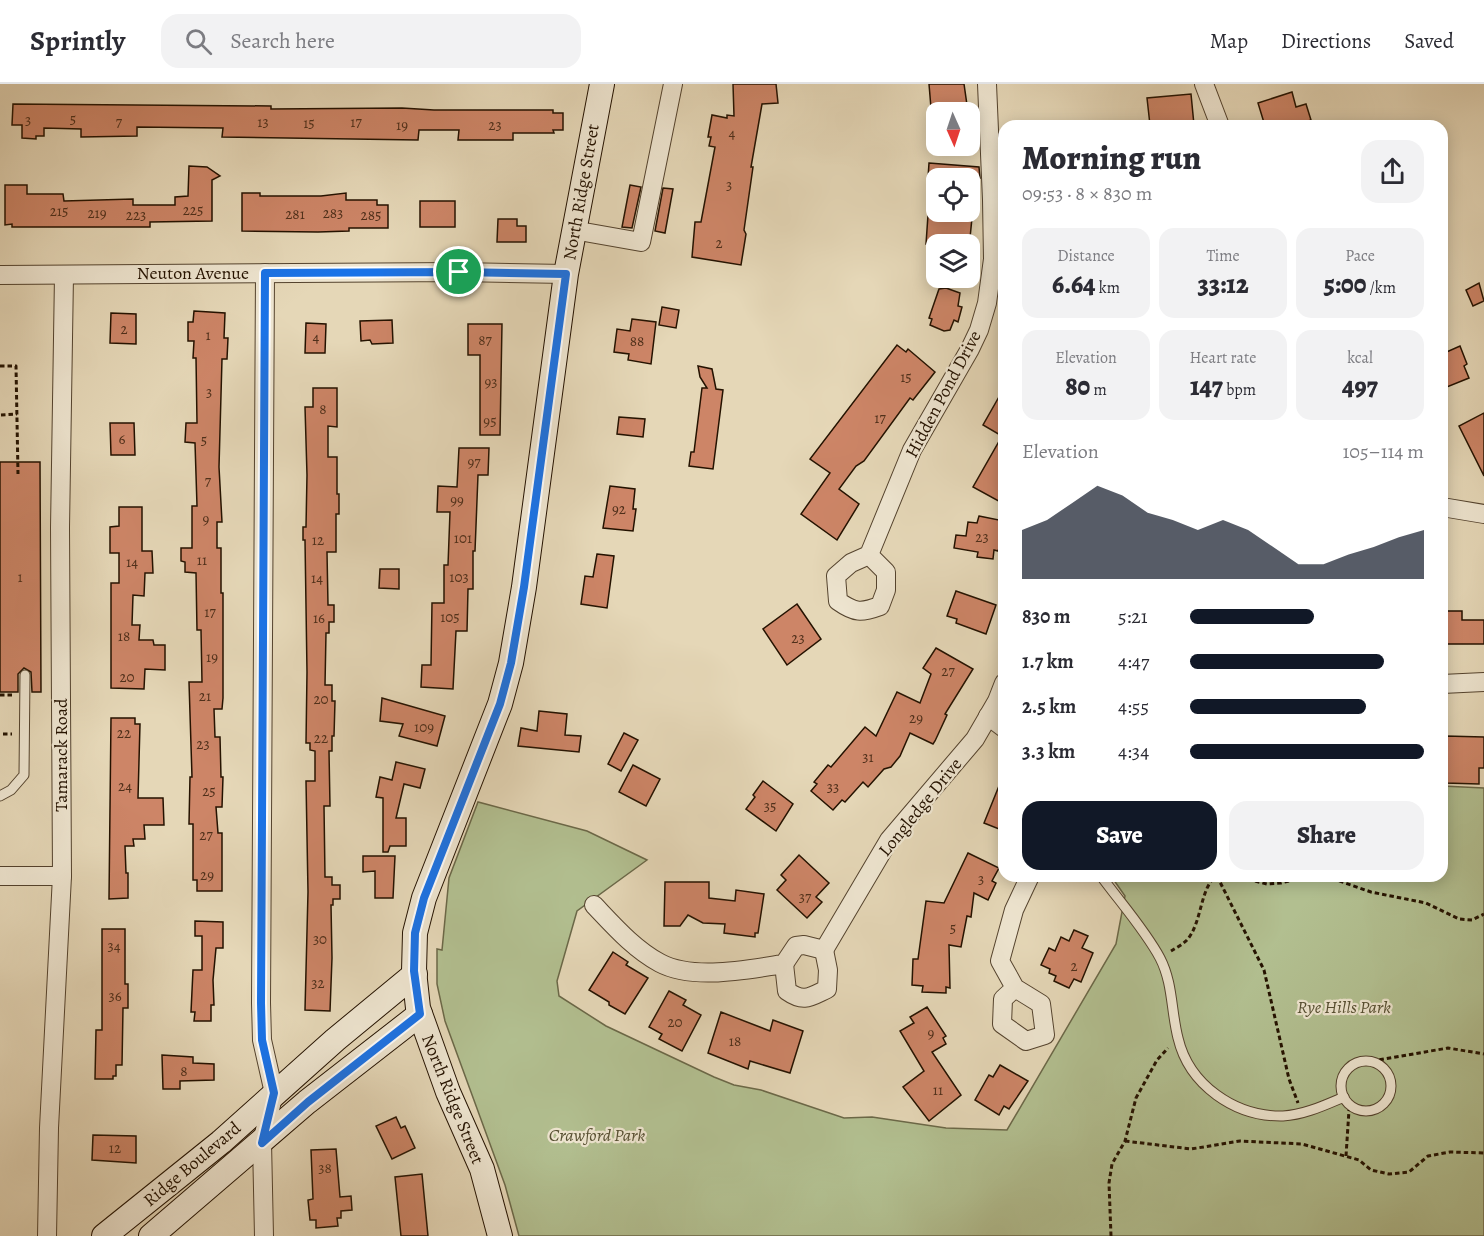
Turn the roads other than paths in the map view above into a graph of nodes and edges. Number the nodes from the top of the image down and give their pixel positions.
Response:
1 (602, 84) edge
2 (673, 84) edge
3 (987, 84) edge
4 (1204, 84) edge
5 (1218, 120) edge
6 (573, 230) junction
7 (265, 273) junction
8 (64, 274) junction
9 (566, 274) junction
10 (0, 275) edge
11 (1448, 508) edge
12 (1484, 514) edge
13 (869, 555) dead end
14 (25, 675) dead end
15 (1484, 682) edge
16 (1448, 684) edge
17 (998, 695) edge
18 (988, 716) junction
19 (998, 724) edge
20 (0, 795) edge
21 (0, 876) edge
22 (62, 876) junction
23 (1027, 882) edge
24 (1105, 882) edge
25 (594, 905) dead end
26 (824, 950) junction
27 (784, 964) junction
28 (415, 974) junction
29 (1015, 988) dead end
30 (420, 1014) junction
31 (274, 1093) junction
32 (1344, 1097) junction
33 (262, 1143) junction
34 (47, 1236) edge
35 (104, 1236) edge
36 (151, 1236) edge
37 (264, 1236) edge
38 (500, 1236) edge

1 - 6 street, North Ridge Street
2 - 6 street
3 - 13 street, Hidden Pond Drive
4 - 5 street
6 - 9 street, North Ridge Street
7 - 8 street, Neuton Avenue
7 - 9 street, Neuton Avenue
7 - 31 street
8 - 10 street, Neuton Avenue
8 - 22 street, Tamarack Road
9 - 28 street, North Ridge Street
11 - 12 street
14 - 20 lane
15 - 16 street
17 - 18 street, Longledge Drive
18 - 19 street
18 - 26 street, Longledge Drive
21 - 22 street
22 - 34 street, Tamarack Road
23 - 29 street
24 - 32 lane
25 - 27 street
26 - 27 street
26 - 27 street
28 - 30 street, North Ridge Street
28 - 31 street, Ridge Boulevard
30 - 33 street, Ridge Boulevard
30 - 38 street, North Ridge Street
31 - 33 street
31 - 35 street, Ridge Boulevard
32 - 32 lane
33 - 36 street, Ridge Boulevard
33 - 37 street

